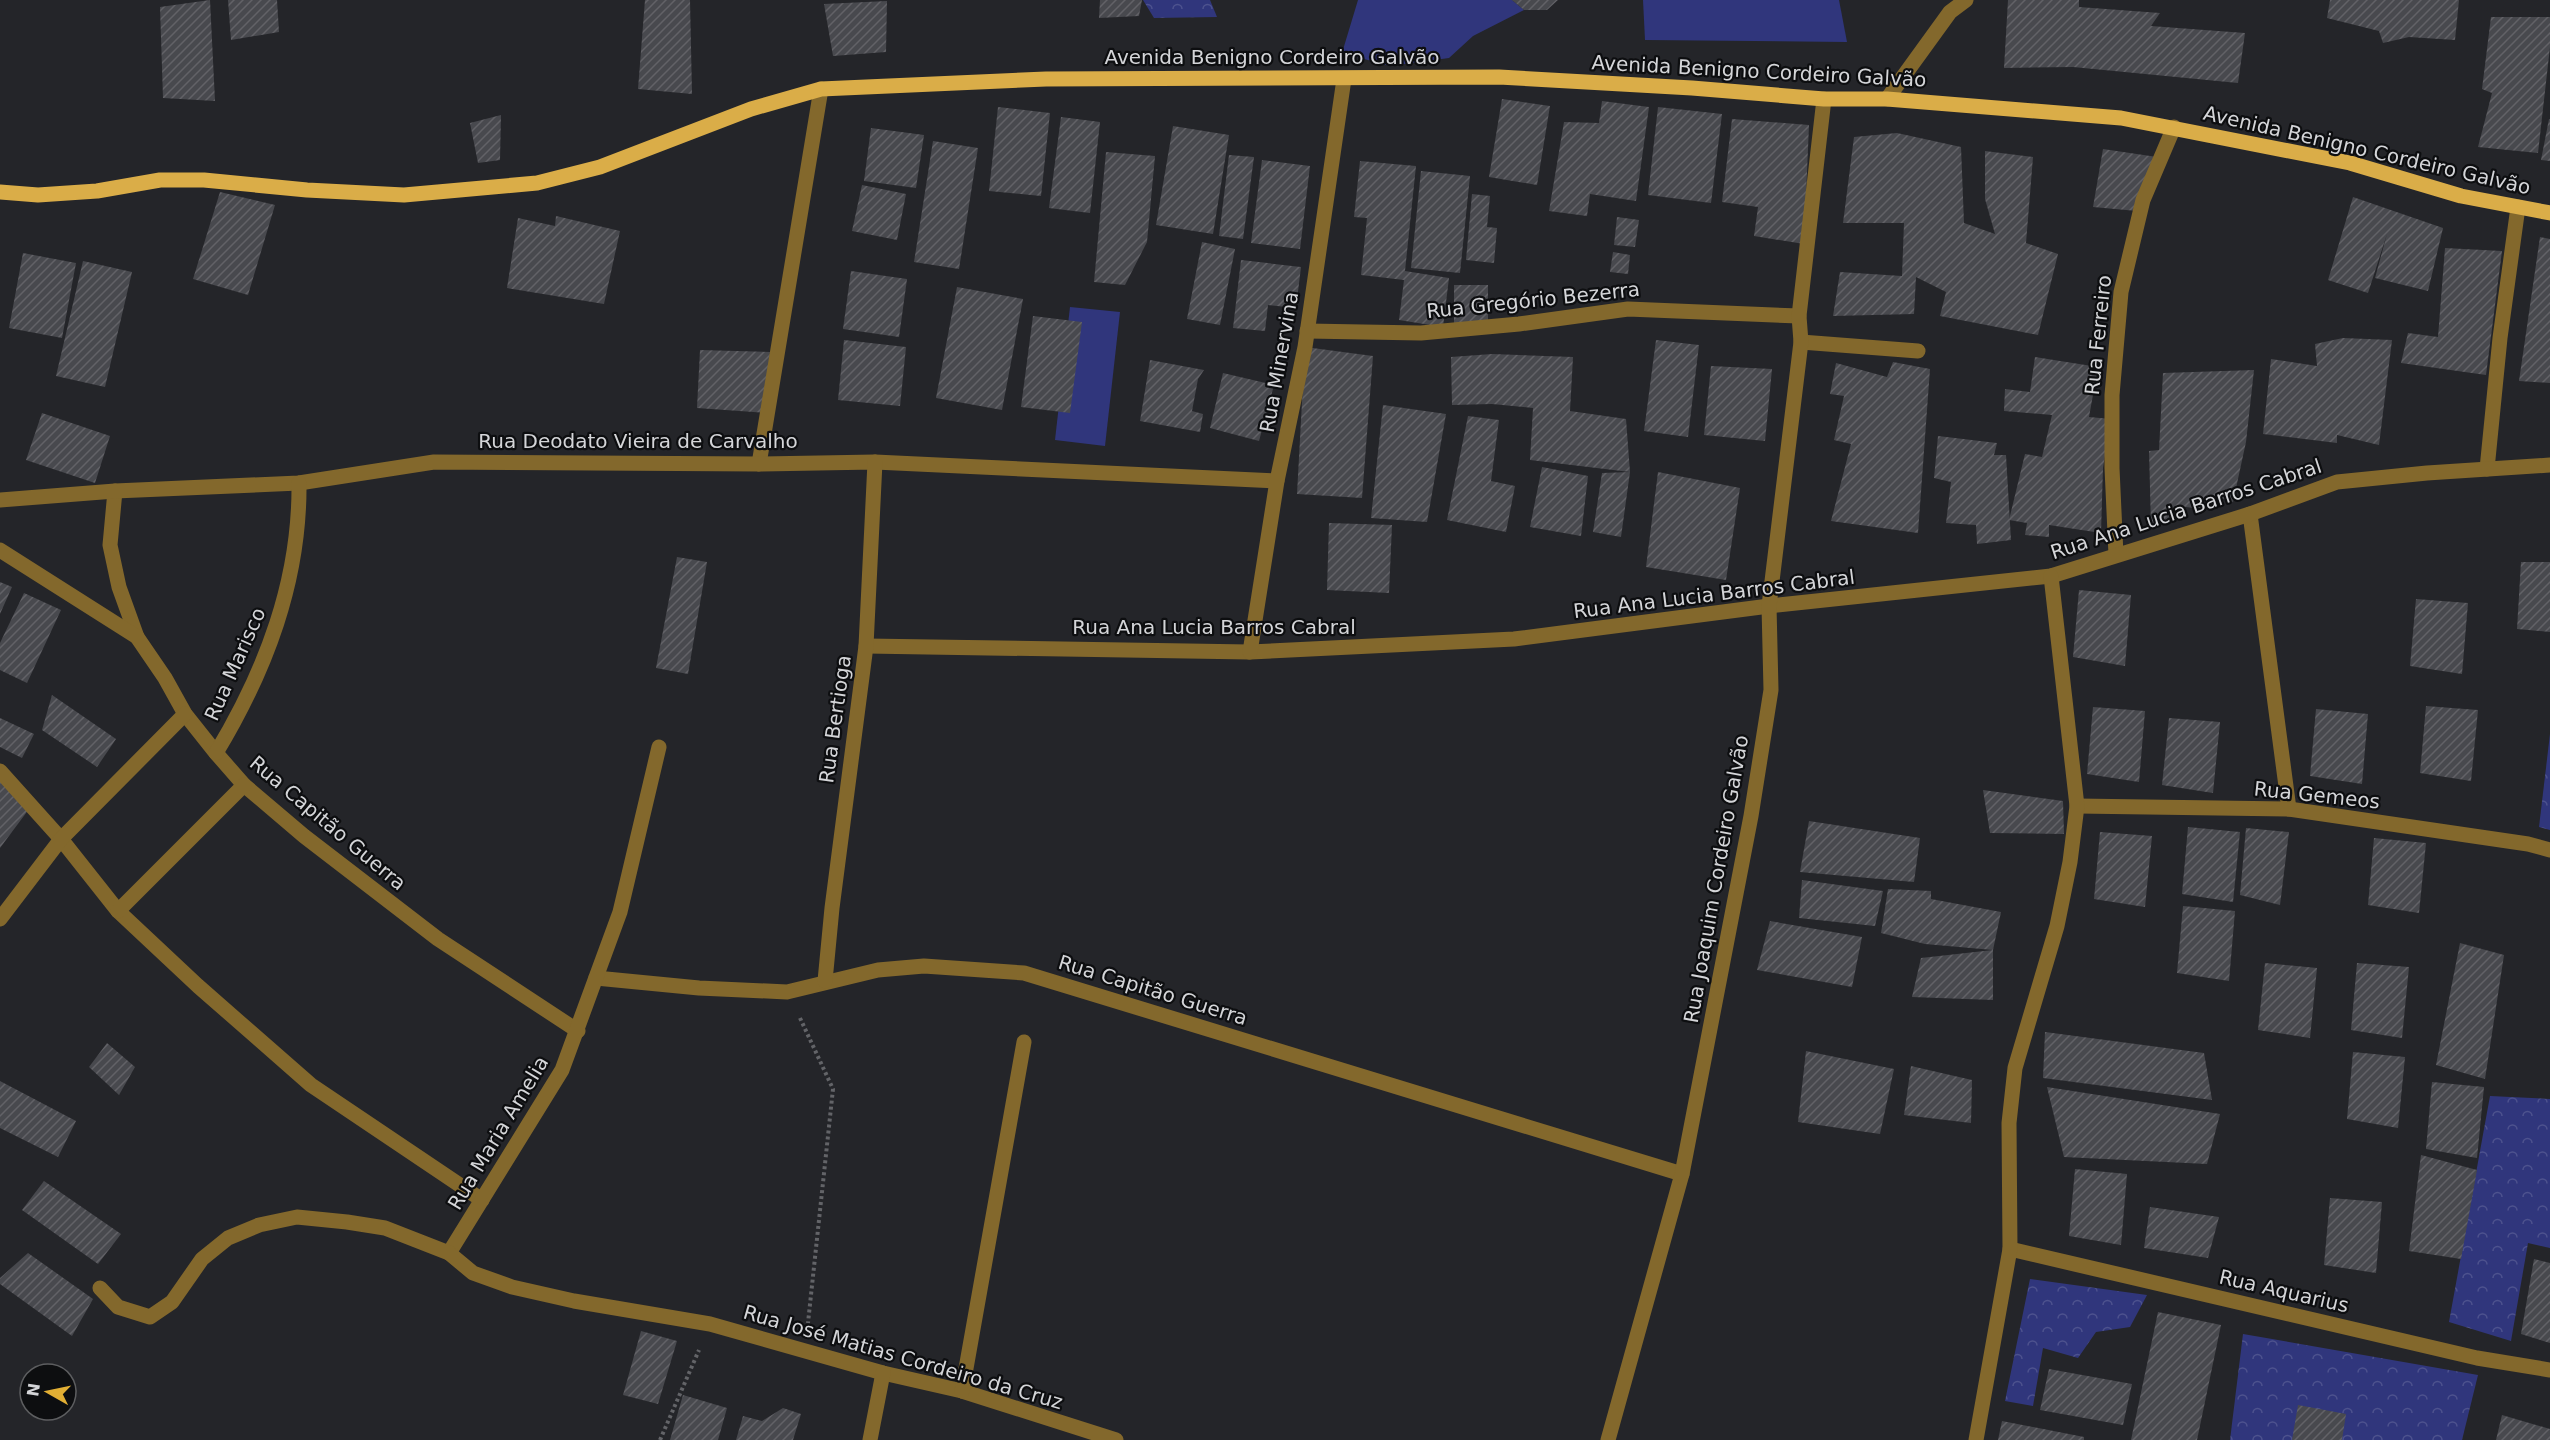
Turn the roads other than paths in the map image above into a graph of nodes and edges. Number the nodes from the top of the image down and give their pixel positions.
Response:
1 (1966, 0) edge
2 (1344, 79) junction
3 (821, 89) junction
4 (1824, 99) junction
5 (1887, 99) junction
6 (2174, 127) junction
7 (0, 192) edge
8 (2518, 207) junction
9 (2550, 213) edge
10 (1799, 316) junction
11 (1307, 331) junction
12 (1801, 342) junction
13 (1918, 351) dead end
14 (875, 462) junction
15 (759, 464) junction
16 (2550, 465) edge
17 (2487, 469) junction
18 (1277, 481) junction
19 (299, 483) junction
20 (115, 491) junction
21 (0, 500) edge
22 (2250, 514) junction
23 (0, 550) edge
24 (2116, 555) junction
25 (2050, 576) junction
26 (1769, 606) junction
27 (137, 637) junction
28 (866, 646) junction
29 (1250, 652) junction
30 (185, 714) junction
31 (659, 747) dead end
32 (216, 753) junction
33 (0, 771) edge
34 (244, 785) junction
35 (2077, 806) junction
36 (2289, 809) junction
37 (61, 839) junction
38 (2550, 850) edge
39 (118, 910) junction
40 (1, 914) edge
41 (596, 978) junction
42 (825, 981) junction
43 (578, 1031) junction
44 (1024, 1042) dead end
45 (1682, 1174) junction
46 (482, 1200) junction
47 (2010, 1249) junction
48 (449, 1253) junction
49 (100, 1288) dead end
50 (2550, 1370) edge
51 (884, 1373) junction
52 (962, 1391) junction
53 (870, 1440) edge
54 (1116, 1440) edge
55 (1608, 1440) edge
56 (1976, 1440) edge

1 - 5 street
2 - 3 main road, Avenida Benigno Cordeiro Galvão
2 - 4 main road, Avenida Benigno Cordeiro Galvão
2 - 11 street, Rua Minervina
3 - 7 main road, Avenida Benigno Cordeiro Galvão
3 - 15 street
4 - 5 main road, Avenida Benigno Cordeiro Galvão
4 - 10 street, Rua Joaquim Cordeiro Galvão
5 - 6 main road, Avenida Benigno Cordeiro Galvão
6 - 8 main road, Avenida Benigno Cordeiro Galvão
6 - 24 street, Rua Ferreiro
8 - 9 main road, Avenida Benigno Cordeiro Galvão
8 - 17 street
10 - 11 street, Rua Gregório Bezerra
10 - 12 street, Rua Joaquim Cordeiro Galvão
11 - 18 street, Rua Minervina
12 - 13 street
12 - 26 street, Rua Joaquim Cordeiro Galvão
14 - 15 street, Rua Deodato Vieira de Carvalho
14 - 18 street, Rua Deodato Vieira de Carvalho
14 - 28 street, Rua Bertioga
15 - 19 street, Rua Deodato Vieira de Carvalho
16 - 17 street, Rua Ana Lucia Barros Cabral
17 - 22 street, Rua Ana Lucia Barros Cabral
18 - 29 street, Rua Minervina
19 - 20 street, Rua Deodato Vieira de Carvalho
19 - 32 street, Rua Marisco
20 - 21 street, Rua Deodato Vieira de Carvalho
20 - 27 street
22 - 24 street, Rua Ana Lucia Barros Cabral
22 - 36 street
23 - 27 street, Rua Capitão Guerra
24 - 25 street, Rua Ana Lucia Barros Cabral
25 - 26 street, Rua Ana Lucia Barros Cabral
25 - 35 street
26 - 29 street, Rua Ana Lucia Barros Cabral
26 - 45 street, Rua Joaquim Cordeiro Galvão
27 - 30 street, Rua Capitão Guerra
28 - 29 street, Rua Ana Lucia Barros Cabral
28 - 42 street, Rua Bertioga
30 - 32 street, Rua Capitão Guerra
30 - 37 street
31 - 41 street, Rua Maria Amelia
32 - 34 street, Rua Capitão Guerra
33 - 37 street
34 - 39 street
34 - 43 street, Rua Capitão Guerra
35 - 36 street, Rua Gemeos
35 - 47 street
36 - 38 street, Rua Gemeos
37 - 39 street
37 - 40 street
39 - 46 street
41 - 42 street, Rua Capitão Guerra
41 - 43 street, Rua Maria Amelia
42 - 45 street, Rua Capitão Guerra
43 - 46 street, Rua Maria Amelia
44 - 52 street
45 - 55 street, Rua Joaquim Cordeiro Galvão
46 - 48 street, Rua Maria Amelia
47 - 50 street, Rua Aquarius
47 - 56 street
48 - 49 street, Rua José Matias Cordeiro da Cruz
48 - 51 street, Rua José Matias Cordeiro da Cruz
51 - 52 street, Rua José Matias Cordeiro da Cruz
51 - 53 street
52 - 54 street, Rua José Matias Cordeiro da Cruz

